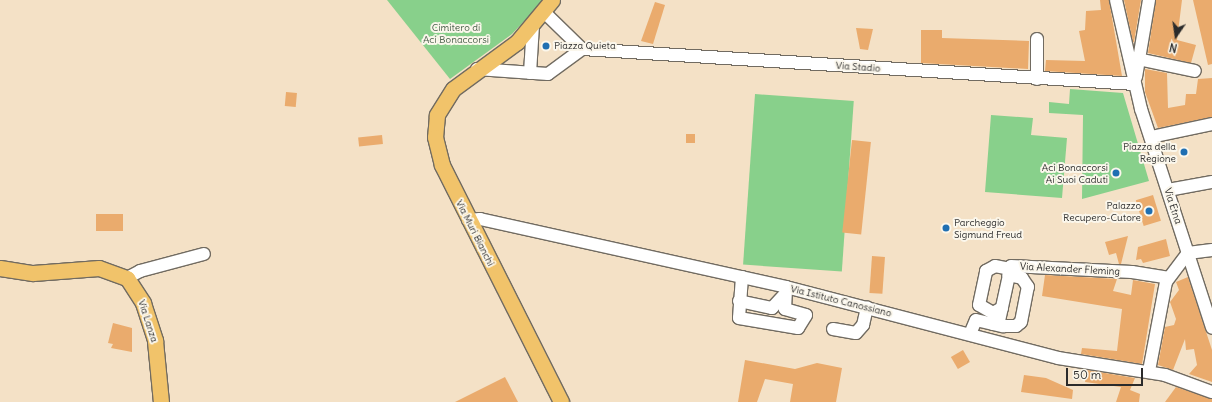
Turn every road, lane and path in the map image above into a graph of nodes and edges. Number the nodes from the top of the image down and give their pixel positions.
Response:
1 (1116, 0) edge
2 (1149, 0) edge
3 (548, 6) edge
4 (533, 25) junction
5 (1037, 39) dead end
6 (582, 49) junction
7 (1135, 58) junction
8 (477, 69) junction
9 (1195, 71) dead end
10 (530, 73) junction
11 (1037, 79) junction
12 (1135, 84) junction
13 (1212, 124) edge
14 (1151, 137) junction
15 (1212, 182) edge
16 (1168, 190) junction
17 (468, 220) junction
18 (1212, 250) edge
19 (1188, 253) junction
20 (204, 254) dead end
21 (0, 268) edge
22 (1009, 272) junction
23 (742, 277) junction
24 (128, 278) junction
25 (1168, 278) junction
26 (785, 291) junction
27 (739, 301) junction
28 (867, 307) junction
29 (998, 315) junction
30 (1212, 328) edge
31 (833, 329) dead end
32 (970, 334) junction
33 (1149, 371) junction
34 (1212, 392) edge
35 (161, 402) edge
36 (561, 402) edge

1 - 7 street, Via Etna
2 - 7 street
3 - 4 main road, Via Muri Bianchi
3 - 6 street
4 - 8 main road, Via Muri Bianchi
4 - 10 street
5 - 11 street
6 - 10 street
6 - 11 street, Via Stadio
7 - 9 street
7 - 12 street, Via Etna
8 - 10 street
8 - 17 main road, Via Muri Bianchi
11 - 12 street, Via Stadio
12 - 14 street, Via Etna
13 - 14 street
14 - 16 street, Via Etna
15 - 16 street
16 - 19 street, Via Etna
17 - 23 street, Via Istituto Canossiano
17 - 36 main road, Via Muri Bianchi
18 - 19 street
19 - 25 street
19 - 30 street, Via Etna
20 - 24 street
21 - 24 main road
22 - 25 street, Via Alexander Fleming
22 - 29 street, Via Alexander Fleming
22 - 29 street
22 - 29 street
23 - 26 street, Via Istituto Canossiano
23 - 27 street
24 - 35 main road, Via Lanza
25 - 33 street
26 - 27 street
26 - 27 street
26 - 28 street, Via Istituto Canossiano
28 - 31 street
28 - 32 street, Via Istituto Canossiano
29 - 32 street
32 - 33 street, Via Istituto Canossiano
33 - 34 street, Via Istituto Canossiano

